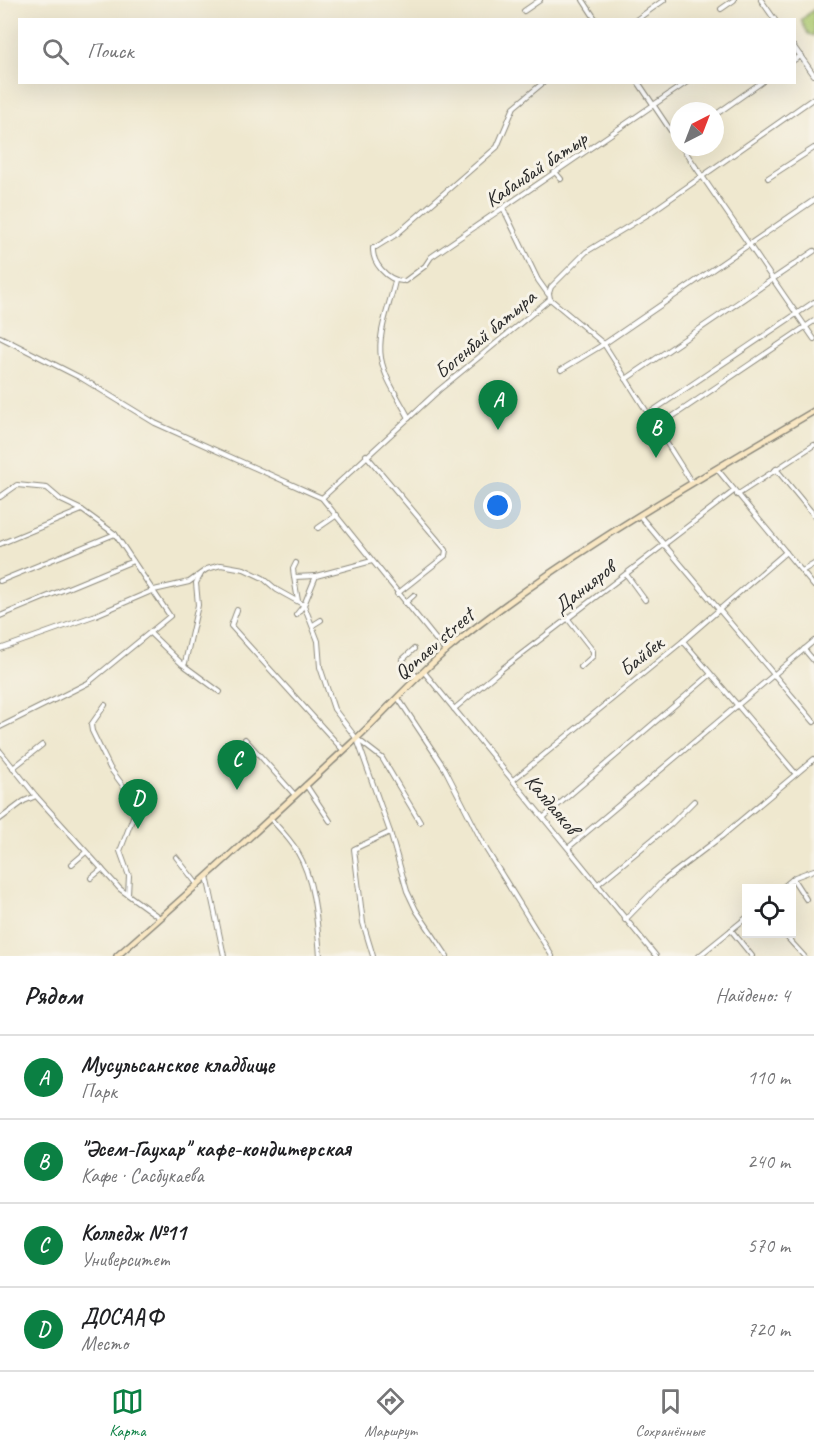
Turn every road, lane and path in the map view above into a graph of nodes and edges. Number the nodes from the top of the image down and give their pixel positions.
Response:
1 (540, 0) edge
2 (583, 0) edge
3 (664, 0) edge
4 (734, 0) edge
5 (761, 0) edge
6 (721, 9) dead end
7 (524, 11) dead end
8 (595, 18) edge
9 (639, 18) edge
10 (774, 18) edge
11 (796, 48) edge
12 (801, 56) junction
13 (796, 59) edge
14 (814, 75) edge
15 (542, 84) edge
16 (639, 84) edge
17 (684, 84) edge
18 (759, 84) edge
19 (814, 98) edge
20 (654, 106) junction
21 (724, 109) edge
22 (670, 128) edge
23 (814, 148) edge
24 (688, 156) edge
25 (555, 172) junction
26 (702, 176) junction
27 (768, 178) dead end
28 (561, 179) dead end
29 (814, 200) edge
30 (504, 210) junction
31 (748, 244) junction
32 (814, 251) edge
33 (772, 279) junction
34 (395, 280) junction
35 (550, 298) junction
36 (814, 302) edge
37 (796, 314) junction
38 (814, 321) edge
39 (806, 326) junction
40 (0, 337) edge
41 (814, 339) edge
42 (604, 344) junction
43 (561, 370) dead end
44 (626, 379) junction
45 (814, 411) edge
46 (648, 414) junction
47 (409, 418) junction
48 (657, 427) junction
49 (814, 444) edge
50 (366, 455) junction
51 (717, 469) junction
52 (776, 469) junction
53 (692, 483) junction
54 (735, 493) junction
55 (1, 496) edge
56 (322, 498) junction
57 (812, 508) edge
58 (82, 510) junction
59 (337, 514) junction
60 (814, 515) edge
61 (640, 516) junction
62 (318, 528) dead end
63 (116, 534) junction
64 (0, 544) edge
65 (665, 544) junction
66 (786, 552) junction
67 (133, 561) junction
68 (372, 561) junction
69 (296, 563) dead end
70 (814, 564) edge
71 (802, 571) junction
72 (202, 572) junction
73 (626, 574) junction
74 (316, 576) junction
75 (294, 577) junction
76 (0, 581) edge
77 (814, 586) edge
78 (154, 590) junction
79 (397, 594) junction
80 (414, 596) dead end
81 (645, 600) dead end
82 (298, 601) junction
83 (405, 603) junction
84 (304, 605) junction
85 (720, 609) junction
86 (237, 610) dead end
87 (296, 615) dead end
88 (0, 616) edge
89 (568, 619) junction
90 (321, 620) dead end
91 (313, 626) junction
92 (151, 633) junction
93 (682, 641) junction
94 (814, 641) edge
95 (0, 649) edge
96 (414, 649) dead end
97 (804, 649) junction
98 (446, 652) junction
99 (814, 661) edge
100 (185, 663) junction
101 (581, 668) dead end
102 (424, 672) junction
103 (775, 674) junction
104 (711, 675) junction
105 (418, 678) junction
106 (220, 692) dead end
107 (398, 698) junction
108 (105, 705) dead end
109 (736, 707) junction
110 (454, 709) junction
111 (814, 722) edge
112 (0, 727) edge
113 (356, 738) junction
114 (245, 739) dead end
115 (42, 745) dead end
116 (344, 750) junction
117 (0, 751) edge
118 (814, 759) edge
119 (13, 768) junction
120 (796, 774) junction
121 (513, 780) junction
122 (306, 784) junction
123 (294, 794) junction
124 (36, 796) junction
125 (694, 801) dead end
126 (270, 817) junction
127 (544, 817) junction
128 (0, 819) edge
129 (330, 821) dead end
130 (420, 822) dead end
131 (390, 832) junction
132 (569, 847) junction
133 (86, 852) junction
134 (176, 857) dead end
135 (72, 864) dead end
136 (102, 869) junction
137 (814, 870) edge
138 (207, 875) junction
139 (91, 879) dead end
140 (793, 879) junction
141 (197, 884) junction
142 (787, 884) edge
143 (597, 885) junction
144 (128, 894) junction
145 (806, 899) dead end
146 (160, 918) junction
147 (625, 920) junction
148 (742, 922) edge
149 (731, 930) junction
150 (788, 938) edge
151 (117, 956) edge
152 (224, 956) edge
153 (320, 956) edge
154 (373, 956) edge
155 (447, 956) edge
156 (552, 956) edge
157 (656, 956) edge
158 (699, 956) edge
159 (752, 956) edge
160 (804, 956) edge

1 - 7 street
2 - 8 street
3 - 9 street
4 - 6 street
5 - 10 street
11 - 12 street
12 - 13 street
12 - 14 street
15 - 34 street
16 - 20 street
17 - 20 street, Кабанбай батыр
18 - 21 street
19 - 26 street, Богенбай батыра
20 - 22 street
20 - 25 street, Кабанбай батыр
23 - 27 street
24 - 26 street
25 - 28 street
25 - 30 street, Кабанбай батыр
26 - 31 street
26 - 35 street, Богенбай батыра
29 - 31 street
30 - 34 street, Кабанбай батыр
30 - 35 street
31 - 33 street
31 - 42 street
32 - 33 street
33 - 37 street
33 - 44 street
34 - 47 street
35 - 42 street
35 - 47 street, Богенбай батыра
36 - 37 street
37 - 39 street
37 - 46 street
38 - 39 street
39 - 41 street
39 - 48 street
40 - 56 street
42 - 43 street
42 - 44 street
44 - 46 street
45 - 51 main road, Qonaev street
46 - 48 street
47 - 50 street, Богенбай батыра
48 - 53 street
49 - 52 street, Данияров
50 - 56 street, Богенбай батыра
50 - 79 street
51 - 53 main road, Qonaev street
51 - 54 street
52 - 54 street, Данияров
52 - 57 street
53 - 61 main road, Qonaev street
54 - 65 street, Данияров
54 - 66 street
55 - 58 street
56 - 59 street
57 - 60 street
58 - 63 street
58 - 64 street
59 - 62 street
59 - 68 street
61 - 65 street
61 - 98 main road, Qonaev street
63 - 67 street
63 - 76 street
65 - 73 street, Данияров
65 - 85 street
66 - 71 street
66 - 85 street, Байбек
67 - 78 street
67 - 88 street
68 - 74 street
68 - 79 street
69 - 75 street
70 - 71 street
71 - 77 street
72 - 78 street
72 - 82 street
72 - 100 street
73 - 81 street
73 - 89 street, Данияров
74 - 75 street
74 - 84 street
75 - 82 street
78 - 92 street
78 - 95 street
79 - 83 street
80 - 83 street
82 - 84 street
83 - 98 street
84 - 87 street
84 - 91 street
85 - 93 street, Байбек
85 - 103 street
86 - 116 street
89 - 101 street
89 - 110 street, Данияров
90 - 91 street
91 - 113 street
92 - 100 street
92 - 112 street
93 - 104 street
93 - 121 street, Байбек
94 - 97 street
96 - 105 street
97 - 99 street
97 - 103 street
98 - 102 main road, Qonaev street
100 - 106 street
102 - 105 main road, Qonaev street
102 - 110 street, Калдаяков
103 - 109 street
103 - 111 street
104 - 109 street
104 - 127 street
105 - 107 main road, Qonaev street
107 - 113 main road, Qonaev street
107 - 156 street
108 - 144 street
109 - 120 street
109 - 132 street
110 - 121 street, Калдаяков
113 - 116 main road, Qonaev street
113 - 130 street
113 - 131 street
114 - 123 street
115 - 119 street
116 - 122 main road, Qonaev street
117 - 119 street
118 - 120 street
119 - 124 street
120 - 147 street
121 - 127 street, Калдаяков
122 - 123 main road, Qonaev street
122 - 129 street
123 - 126 main road, Qonaev street
124 - 128 street
124 - 133 street
125 - 143 street
126 - 138 main road, Qonaev street
126 - 153 street
127 - 132 street, Калдаяков
131 - 154 street
131 - 155 street
132 - 143 street, Калдаяков
133 - 135 street
133 - 136 street
134 - 141 street
136 - 139 street
136 - 144 street
137 - 140 street
138 - 141 main road, Qonaev street
138 - 152 street
140 - 142 street
140 - 145 street
141 - 146 main road, Qonaev street
143 - 147 street, Калдаяков
144 - 146 street
146 - 151 main road, Qonaev street
147 - 157 street, Калдаяков
148 - 149 street
149 - 158 street
149 - 159 street
150 - 160 street

